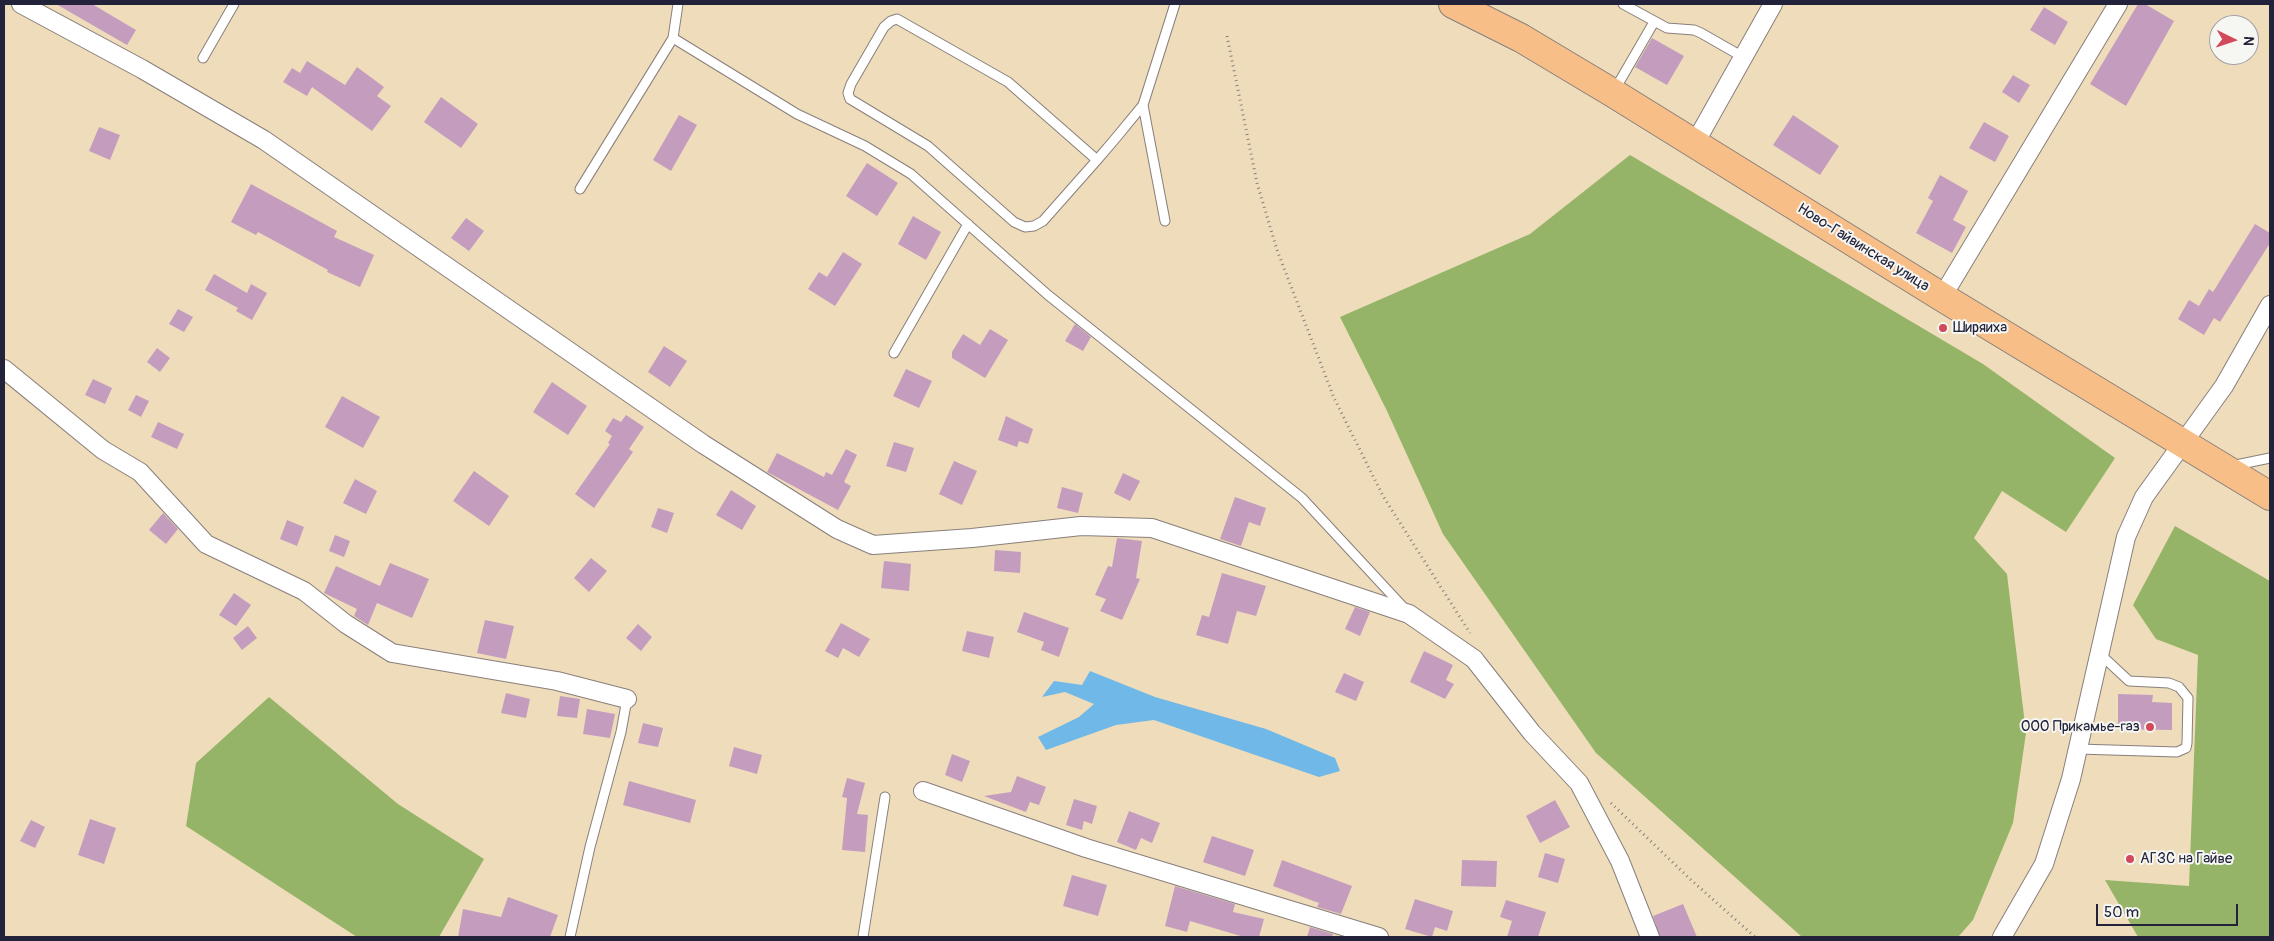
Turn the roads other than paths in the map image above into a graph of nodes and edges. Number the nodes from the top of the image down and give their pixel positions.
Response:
1 (21, 4) edge
2 (234, 4) edge
3 (678, 4) edge
4 (1175, 4) edge
5 (1455, 4) edge
6 (1624, 4) edge
7 (1773, 4) edge
8 (2118, 4) edge
9 (1654, 22) junction
10 (674, 38) junction
11 (1743, 57) junction
12 (203, 58) dead end
13 (1613, 93) junction
14 (1143, 105) junction
15 (1695, 143) junction
16 (1097, 160) junction
17 (580, 189) dead end
18 (1165, 221) dead end
19 (968, 224) junction
20 (1942, 297) junction
21 (2270, 305) edge
22 (894, 353) dead end
23 (4, 369) edge
24 (2182, 444) junction
25 (2270, 458) edge
26 (2222, 468) junction
27 (2270, 496) edge
28 (1409, 614) junction
29 (2100, 654) junction
30 (627, 699) joint
31 (2078, 749) junction
32 (923, 791) dead end
33 (885, 797) dead end
34 (570, 937) edge
35 (863, 937) edge
36 (1379, 937) edge
37 (1650, 937) edge
38 (2002, 937) edge

1 - 28 street
2 - 12 lane
3 - 10 lane
4 - 14 lane
5 - 13 main road, Ново-Гайвинская улица
6 - 9 lane
7 - 11 street
8 - 20 street
9 - 11 lane
9 - 13 lane
10 - 17 lane
10 - 19 lane
11 - 15 street
13 - 15 main road, Ново-Гайвинская улица
14 - 16 lane
14 - 18 lane
15 - 20 main road, Ново-Гайвинская улица
16 - 16 lane
19 - 22 lane
19 - 28 lane
20 - 24 main road, Ново-Гайвинская улица
21 - 24 street
23 - 30 street
24 - 26 main road, Ново-Гайвинская улица
24 - 29 street
25 - 26 lane
26 - 27 main road, Ново-Гайвинская улица
28 - 37 street
29 - 31 street
29 - 31 lane
30 - 34 lane
31 - 38 street
32 - 36 street
33 - 35 lane

